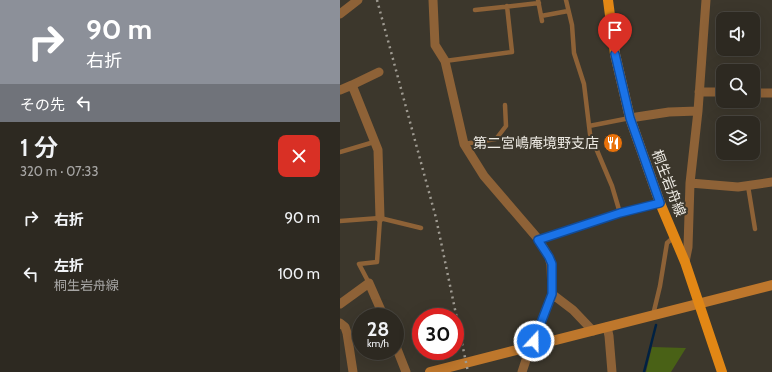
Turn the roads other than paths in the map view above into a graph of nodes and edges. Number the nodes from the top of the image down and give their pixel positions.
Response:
1 (358, 0) edge
2 (433, 0) edge
3 (566, 0) edge
4 (608, 0) edge
5 (706, 1) edge
6 (539, 2) edge
7 (507, 6) junction
8 (475, 10) dead end
9 (568, 11) junction
10 (340, 14) edge
11 (445, 61) junction
12 (378, 72) dead end
13 (352, 84) junction
14 (340, 90) edge
15 (699, 92) junction
16 (716, 92) edge
17 (760, 93) edge
18 (772, 93) edge
19 (505, 105) dead end
20 (698, 111) junction
21 (630, 118) junction
22 (589, 126) junction
23 (374, 142) junction
24 (464, 144) junction
25 (340, 152) edge
26 (772, 182) edge
27 (690, 183) junction
28 (748, 186) junction
29 (660, 203) junction
30 (620, 213) junction
31 (380, 218) junction
32 (340, 221) edge
33 (421, 228) dead end
34 (755, 229) dead end
35 (675, 236) junction
36 (538, 240) junction
37 (685, 262) junction
38 (369, 283) junction
39 (772, 285) edge
40 (552, 294) junction
41 (340, 304) edge
42 (699, 304) junction
43 (380, 308) edge
44 (653, 315) junction
45 (340, 323) edge
46 (607, 327) junction
47 (593, 331) junction
48 (531, 347) junction
49 (401, 360) edge
50 (435, 371) edge
51 (353, 372) edge
52 (406, 372) edge
53 (522, 372) edge
54 (612, 372) edge
55 (722, 372) edge

1 - 10 street
2 - 11 street
3 - 9 lane
4 - 21 main road, 桐生岩舟線
5 - 15 street
6 - 7 lane
6 - 9 lane
7 - 8 lane
7 - 11 lane
9 - 22 lane
11 - 24 street
12 - 13 street
13 - 14 street
13 - 23 street
15 - 16 street
15 - 20 street
17 - 18 street
19 - 24 lane
20 - 21 street
20 - 27 street
21 - 22 lane
21 - 29 main road, 桐生岩舟線
22 - 30 lane
23 - 25 lane
23 - 31 street
24 - 36 street
26 - 28 street
27 - 28 street
27 - 37 street
28 - 34 lane
29 - 30 lane
29 - 35 main road, 桐生岩舟線
30 - 36 lane
31 - 32 lane
31 - 33 lane
31 - 38 lane
35 - 37 main road, 桐生岩舟線
35 - 44 lane
36 - 40 street
37 - 42 main road, 桐生岩舟線
38 - 41 street
38 - 43 street
39 - 42 street
40 - 47 street
40 - 48 street
42 - 44 street
42 - 55 main road, 桐生岩舟線
44 - 46 street
45 - 51 street
46 - 47 street
46 - 54 street
47 - 48 street
48 - 50 street
48 - 53 street
49 - 52 street

